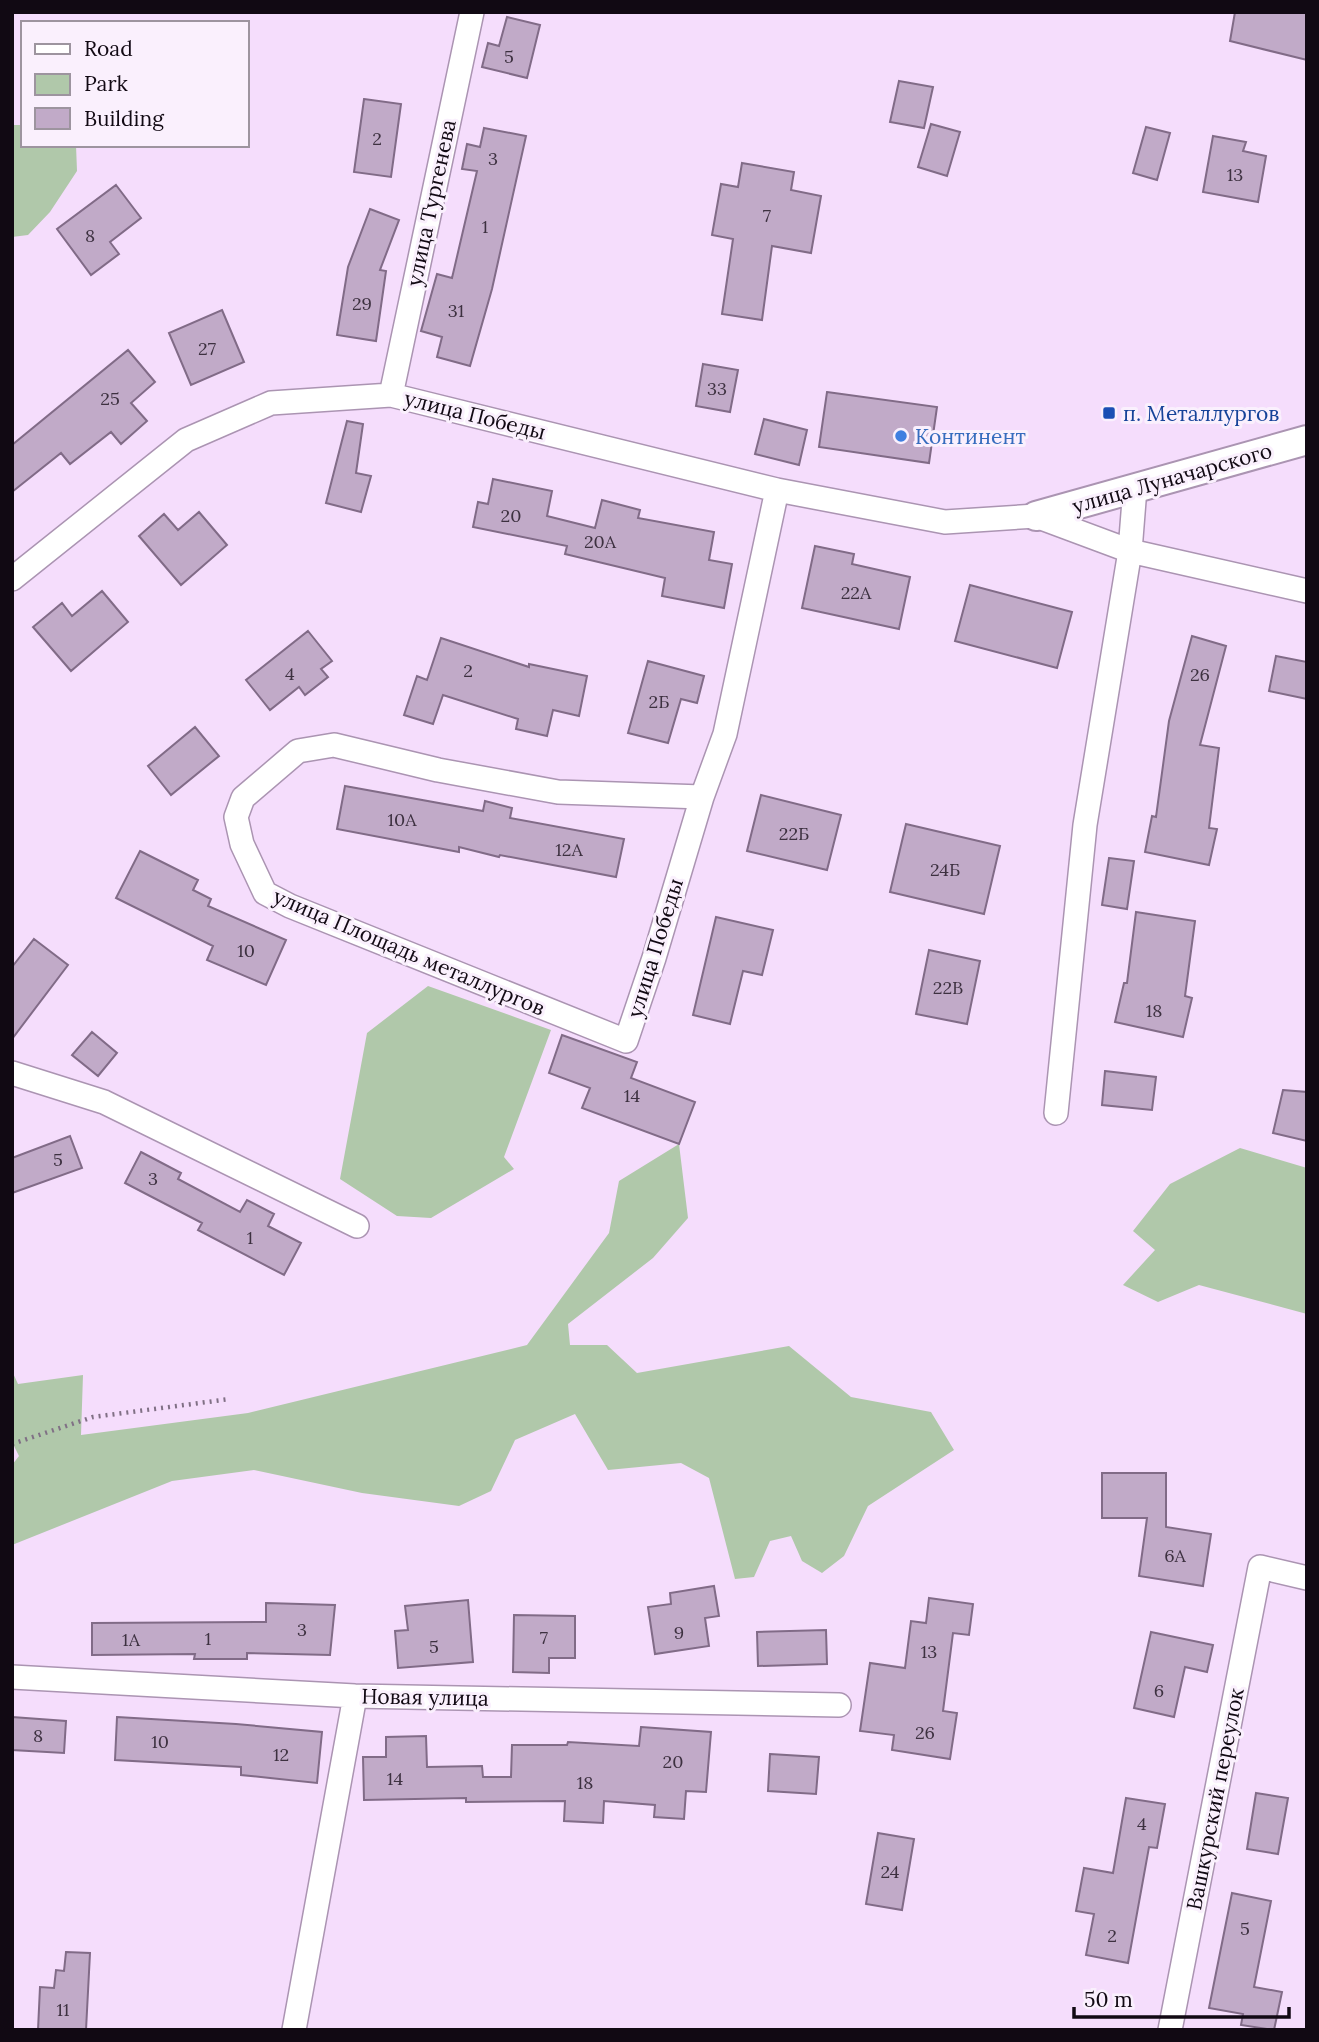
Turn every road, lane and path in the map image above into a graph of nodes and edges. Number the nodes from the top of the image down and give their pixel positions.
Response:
1 (472, 12) edge
2 (391, 395) junction
3 (1307, 440) edge
4 (1135, 488) junction
5 (777, 490) junction
6 (1036, 516) junction
7 (1130, 551) junction
8 (12, 579) edge
9 (1307, 591) edge
10 (702, 797) junction
11 (626, 1041) joint
12 (12, 1073) edge
13 (1056, 1113) dead end
14 (357, 1226) dead end
15 (230, 1399) dead end
16 (12, 1444) edge
17 (1307, 1578) edge
18 (12, 1677) edge
19 (355, 1696) junction
20 (839, 1705) dead end
21 (294, 2030) edge
22 (1170, 2030) edge

1 - 2 street, улица Тургенева
2 - 5 street, улица Победы
2 - 8 street, улица Победы
3 - 4 street, улица Луначарского
4 - 6 street, улица Луначарского
4 - 7 street
5 - 6 street, улица Победы
5 - 10 street, улица Победы
6 - 7 street, улица Победы
7 - 9 street, улица Победы
7 - 13 street
10 - 11 street, улица Победы
10 - 11 street, улица Площадь металлургов
12 - 14 street
15 - 16 path
17 - 22 street, Вашкурский переулок
18 - 19 street, Новая улица
19 - 20 street, Новая улица
19 - 21 street

